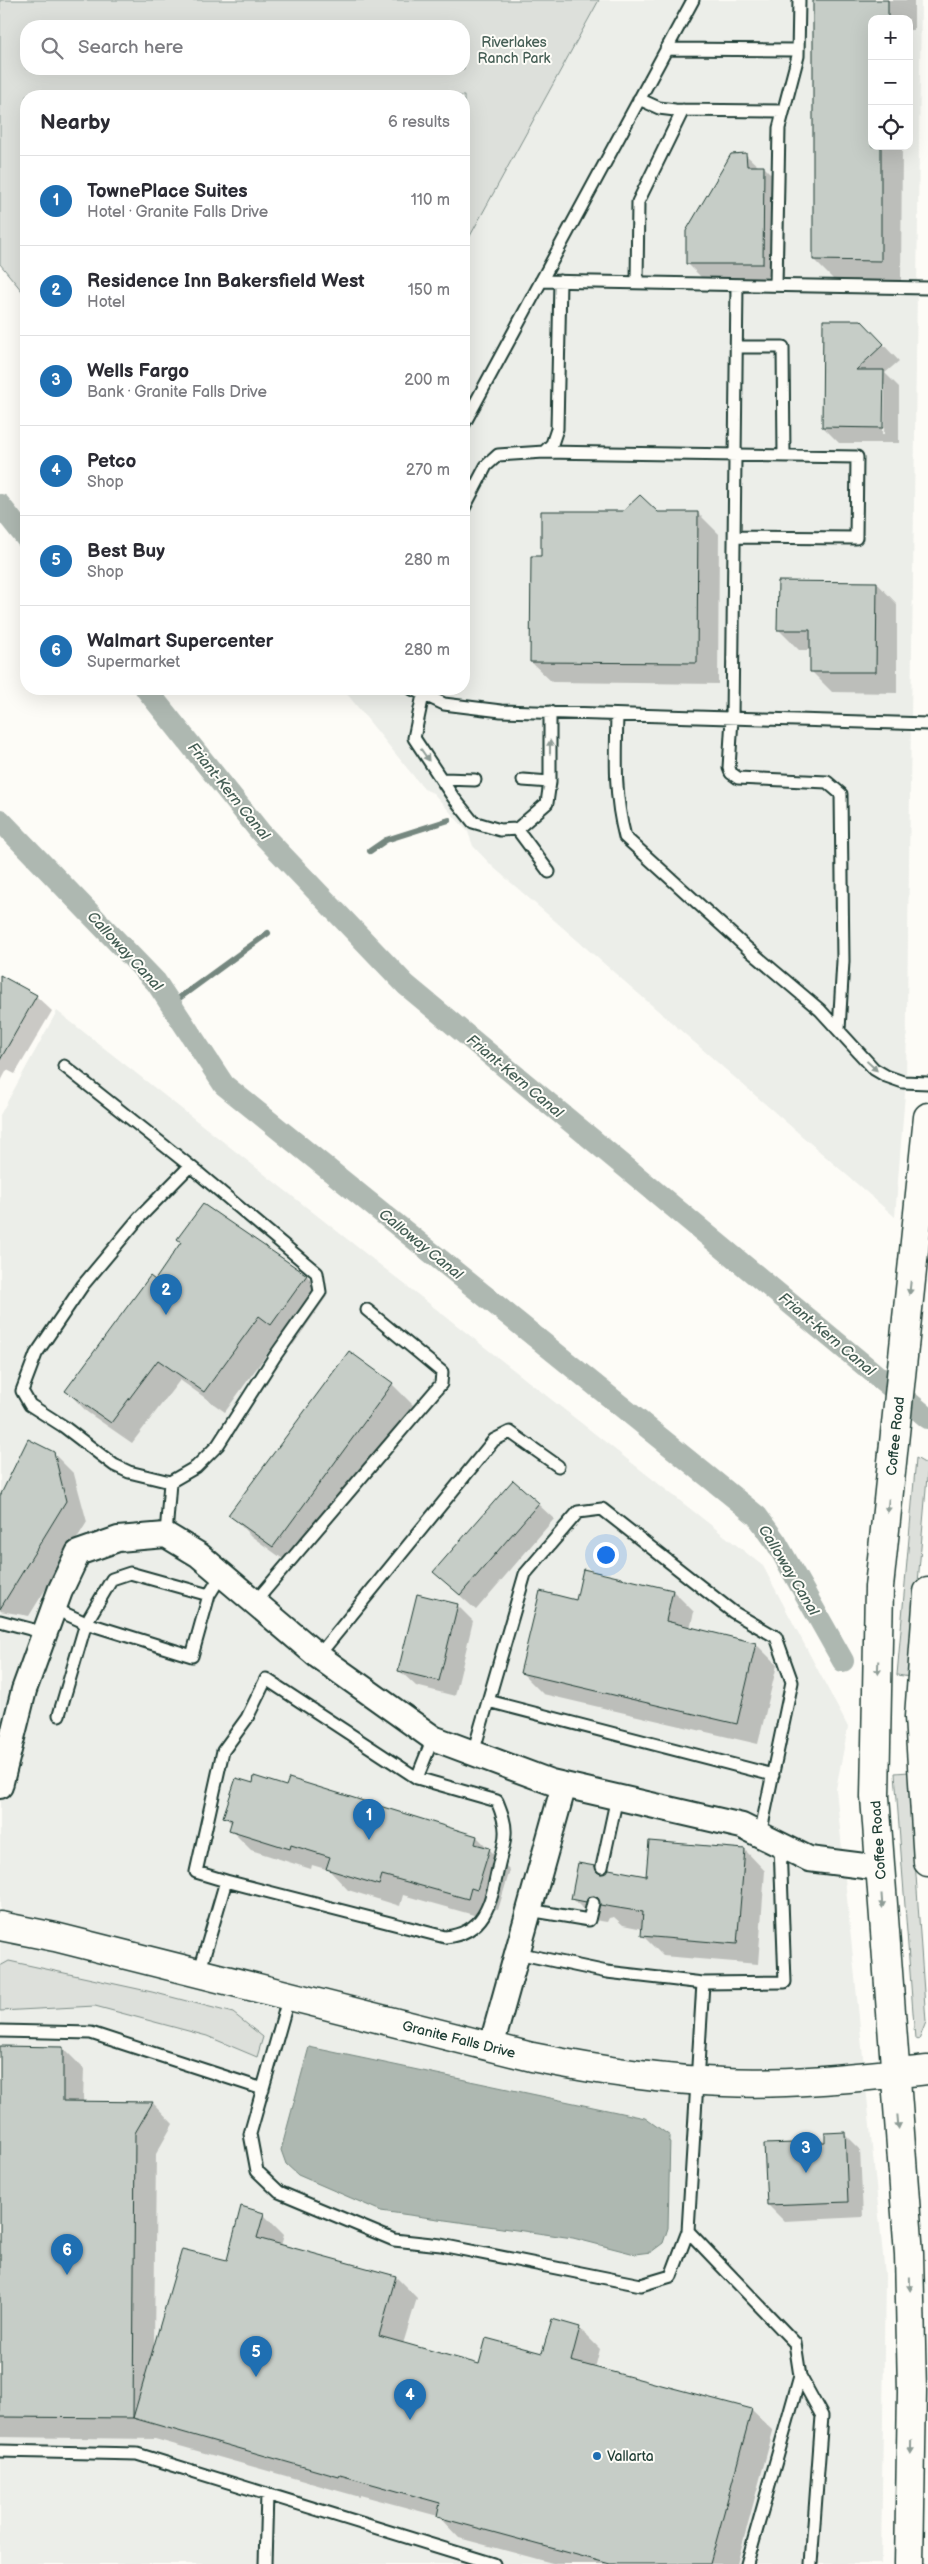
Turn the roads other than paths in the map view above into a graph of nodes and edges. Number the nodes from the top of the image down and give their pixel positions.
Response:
1 (693, 0) edge
2 (799, 0) edge
3 (666, 49) junction
4 (798, 50) junction
5 (639, 99) junction
6 (682, 110) junction
7 (782, 111) junction
8 (541, 281) junction
9 (560, 281) junction
10 (637, 283) junction
11 (736, 285) junction
12 (776, 286) junction
13 (928, 288) edge
14 (736, 347) junction
15 (470, 413) edge
16 (544, 452) junction
17 (735, 455) junction
18 (784, 456) junction
19 (470, 497) edge
20 (734, 537) junction
21 (423, 695) joint
22 (550, 712) junction
23 (617, 715) junction
24 (732, 718) junction
25 (928, 724) edge
26 (442, 780) junction
27 (475, 780) dead end
28 (522, 780) dead end
29 (550, 782) junction
30 (517, 829) junction
31 (549, 872) dead end
32 (839, 1030) junction
33 (64, 1066) dead end
34 (928, 1083) edge
35 (928, 1117) edge
36 (190, 1166) junction
37 (367, 1310) dead end
38 (558, 1466) dead end
39 (170, 1482) junction
40 (166, 1535) junction
41 (222, 1574) junction
42 (928, 1592) edge
43 (209, 1595) junction
44 (254, 1602) junction
45 (54, 1608) junction
46 (0, 1621) edge
47 (86, 1623) junction
48 (45, 1633) junction
49 (318, 1656) junction
50 (488, 1701) junction
51 (59, 1715) dead end
52 (432, 1738) junction
53 (473, 1753) junction
54 (773, 1775) junction
55 (1, 1777) edge
56 (417, 1778) junction
57 (564, 1785) junction
58 (617, 1797) junction
59 (770, 1840) junction
60 (928, 1862) edge
61 (602, 1867) dead end
62 (880, 1868) junction
63 (226, 1881) junction
64 (593, 1903) dead end
65 (529, 1910) junction
66 (0, 1926) edge
67 (517, 1952) junction
68 (199, 1973) junction
69 (703, 1983) junction
70 (289, 1996) junction
71 (0, 2031) edge
72 (491, 2047) junction
73 (928, 2070) edge
74 (894, 2074) junction
75 (695, 2081) junction
76 (263, 2089) junction
77 (688, 2231) junction
78 (800, 2376) junction
79 (0, 2451) edge
80 (267, 2494) junction
81 (265, 2564) edge
82 (494, 2564) edge
83 (747, 2564) edge
84 (810, 2564) edge
85 (909, 2564) edge

1 - 3 lane
2 - 4 lane
3 - 4 lane
3 - 5 lane
4 - 7 lane
5 - 6 lane
5 - 8 lane
6 - 7 lane
6 - 10 lane
7 - 12 lane
8 - 9 lane
8 - 15 lane
9 - 10 lane
9 - 16 lane
10 - 11 lane
11 - 12 lane
11 - 14 lane
12 - 13 lane
14 - 17 lane
14 - 18 lane
16 - 17 lane
16 - 19 lane
17 - 18 lane
17 - 20 lane
18 - 20 lane
20 - 24 lane
21 - 22 lane
21 -> 26 lane
22 - 23 lane
29 -> 22 lane
23 - 24 lane
23 - 32 lane
24 - 25 lane
24 - 32 lane
26 - 27 lane
26 - 30 lane
28 - 29 lane
29 - 30 lane
30 - 31 lane
32 -> 34 lane
33 - 36 lane
35 -> 62 main road, Coffee Road
36 - 39 lane
36 - 39 lane
37 - 44 lane
38 - 49 lane
39 - 40 lane
40 - 41 street
40 - 45 street
41 - 43 lane
41 - 44 street
42 - 60 main road
43 - 47 lane
43 - 47 lane
44 - 49 street
45 - 47 lane
45 - 48 street
46 - 48 lane
47 - 51 lane
48 - 55 street
49 - 52 street
50 - 53 lane
50 - 54 lane
50 - 54 lane
52 - 53 street
52 - 56 lane
53 - 57 street
54 - 59 lane
56 - 63 lane
56 - 63 lane
57 - 58 street
57 - 65 street
58 - 59 street
58 - 61 lane
59 - 62 street
59 - 69 lane
62 -> 74 main road, Coffee Road
63 - 68 lane
64 - 65 lane
65 - 67 street
66 - 68 main road, Granite Falls Drive
67 - 69 lane
67 - 72 street
68 - 70 main road, Granite Falls Drive
69 - 75 lane
70 - 72 main road, Granite Falls Drive
70 - 76 lane
71 - 76 lane
72 - 75 main road, Granite Falls Drive
73 - 74 main road, Granite Falls Drive
74 - 75 main road, Granite Falls Drive
74 -> 85 main road, Coffee Road
75 - 77 lane
76 - 77 lane
77 - 78 lane
78 - 83 lane
78 - 84 lane
79 - 80 lane
80 - 81 lane
80 - 82 lane

